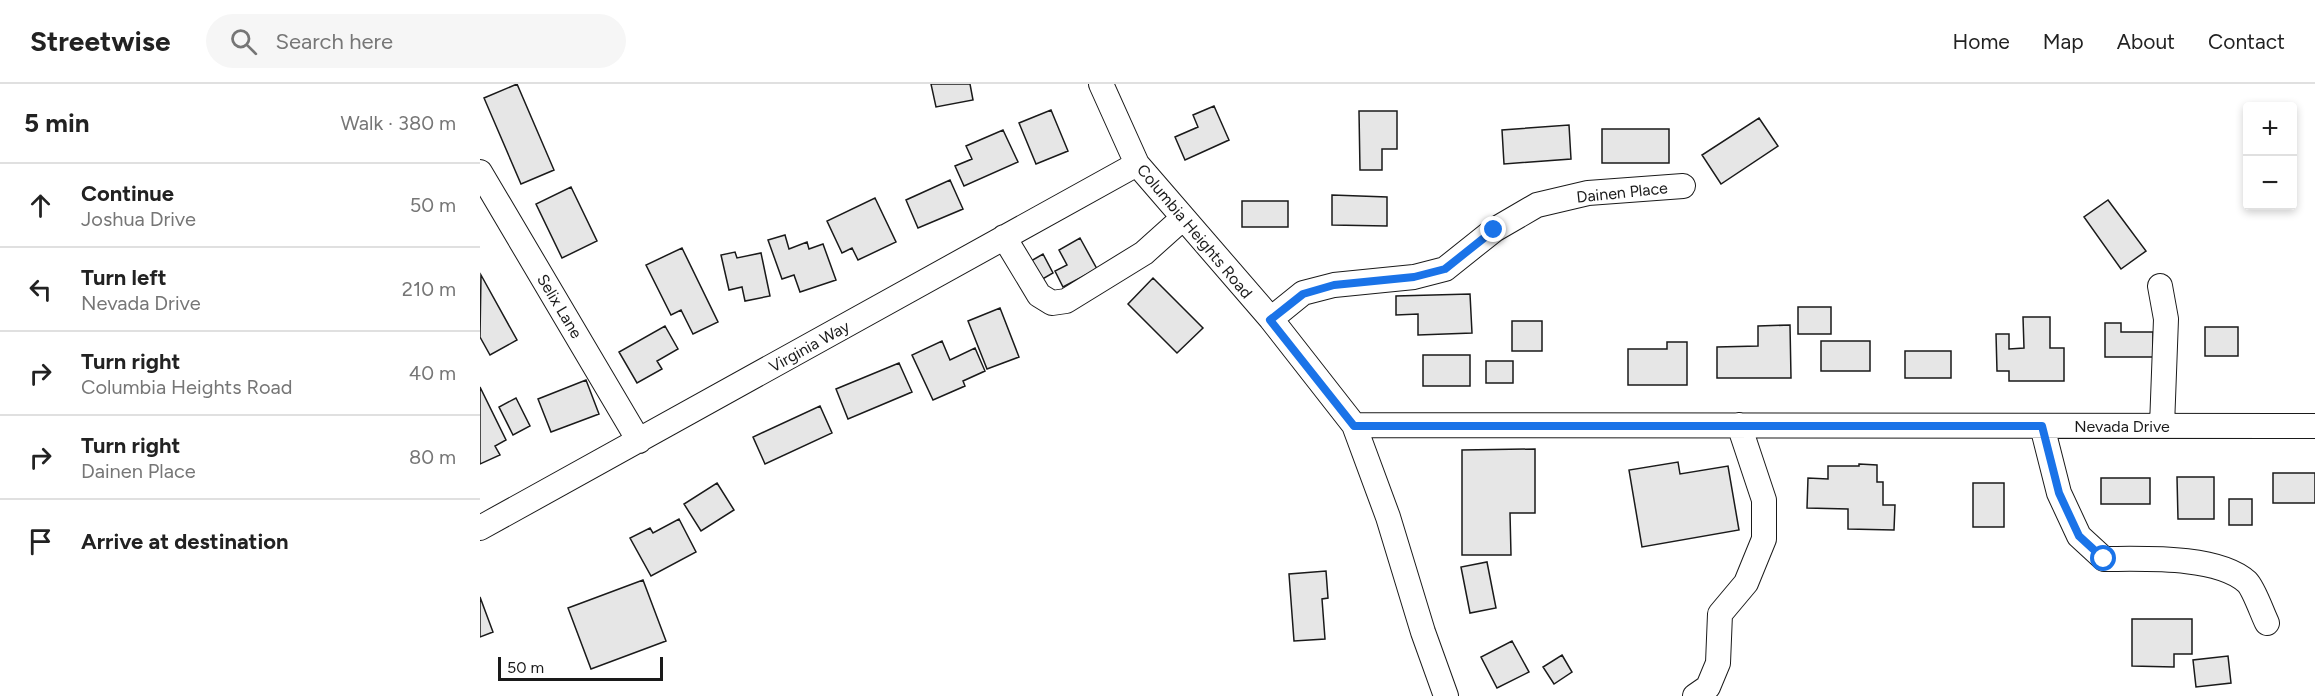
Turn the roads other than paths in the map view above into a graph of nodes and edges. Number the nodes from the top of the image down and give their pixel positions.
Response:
1 (1101, 84) edge
2 (1137, 164) junction
3 (480, 172) edge
4 (1683, 186) dead end
5 (1183, 218) junction
6 (1004, 237) junction
7 (2160, 286) dead end
8 (1270, 320) junction
9 (1354, 426) junction
10 (1739, 426) junction
11 (2042, 426) junction
12 (2162, 426) junction
13 (2315, 426) edge
14 (639, 441) junction
15 (480, 528) edge
16 (2267, 623) dead end
17 (1446, 696) edge
18 (1695, 696) edge

1 - 2 street, Columbia Heights Road
2 - 5 street, Columbia Heights Road
2 - 6 street, Virginia Way
3 - 14 street, Selix Lane
4 - 8 street, Dainen Place
5 - 6 street
5 - 8 street, Columbia Heights Road
6 - 14 street, Virginia Way
7 - 12 street
8 - 9 street, Columbia Heights Road
9 - 10 street, Nevada Drive
9 - 17 street, Columbia Heights Road
10 - 11 street, Nevada Drive
10 - 18 street
11 - 12 street, Nevada Drive
11 - 16 street
12 - 13 street, Nevada Drive
14 - 15 street, Virginia Way

